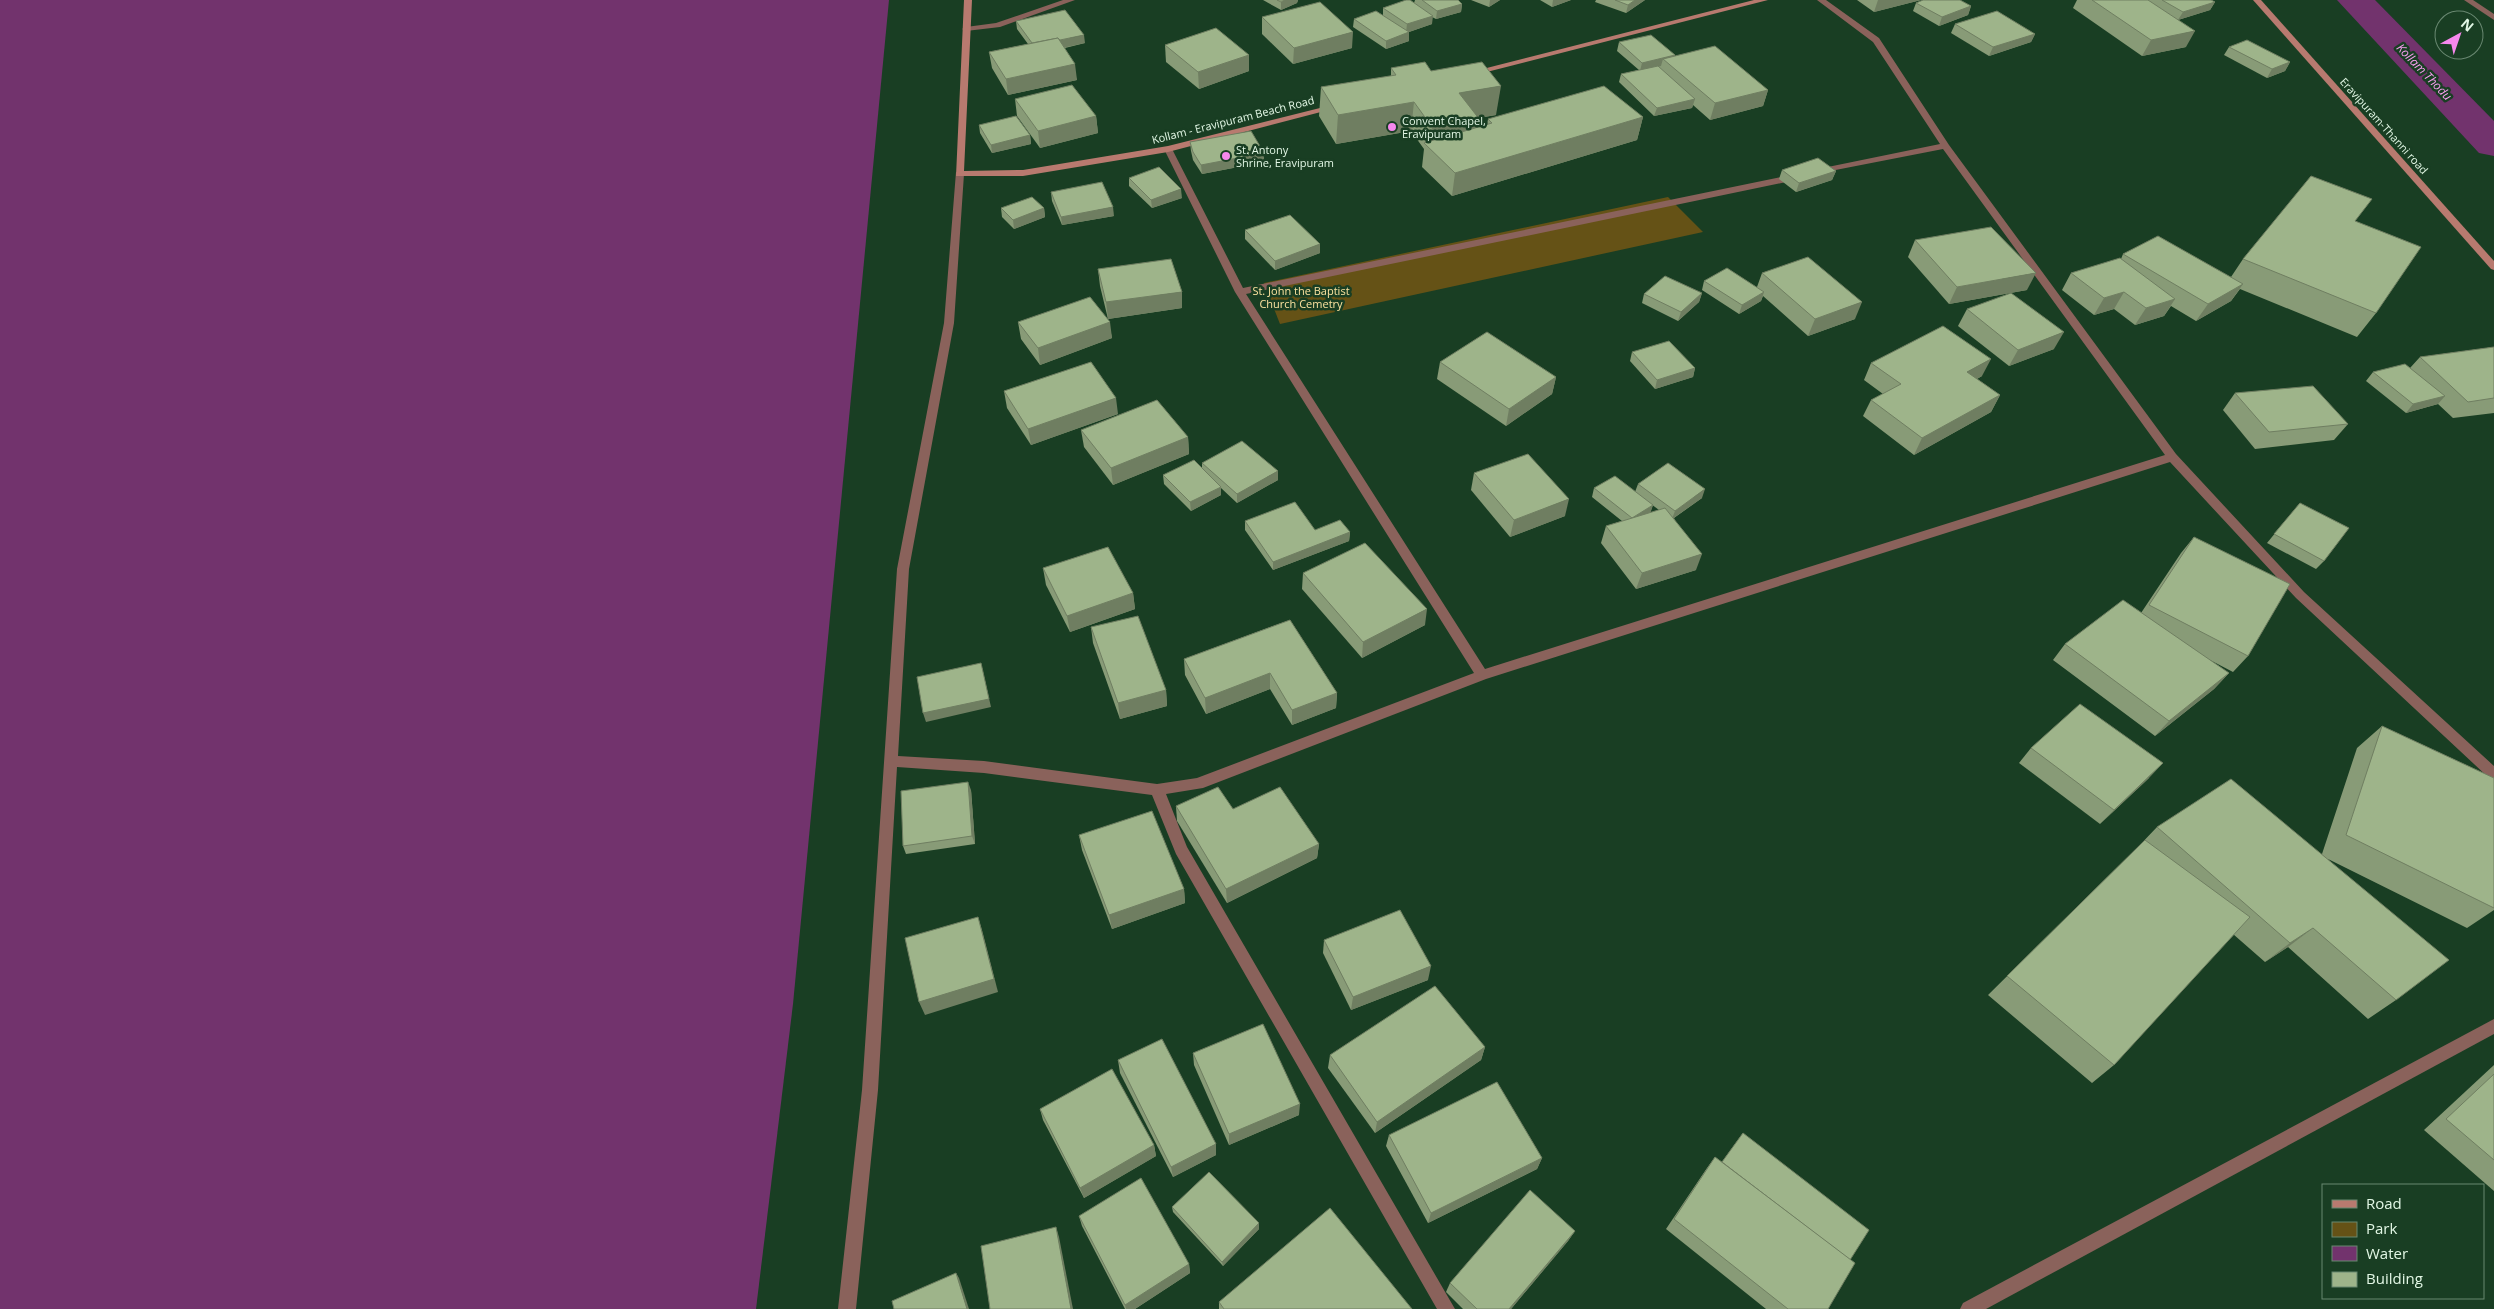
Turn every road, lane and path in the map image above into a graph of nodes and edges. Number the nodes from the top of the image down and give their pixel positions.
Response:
1 (968, 0) edge
2 (1071, 0) edge
3 (1764, 0) edge
4 (1821, 0) edge
5 (2257, 0) edge
6 (2468, 0) edge
7 (2494, 18) edge
8 (966, 29) junction
9 (1466, 74) edge
10 (1350, 103) edge
11 (1945, 146) junction
12 (1168, 149) junction
13 (959, 174) junction
14 (2494, 267) edge
15 (1240, 292) junction
16 (2172, 456) junction
17 (1482, 675) junction
18 (891, 761) junction
19 (2494, 774) edge
20 (1157, 790) junction
21 (2494, 1026) edge
22 (847, 1309) edge
23 (1446, 1309) edge
24 (1969, 1309) edge

1 - 8 main road
2 - 8 street
3 - 9 main road
4 - 11 street
5 - 14 main road, Eravipuram-Thanni road
6 - 7 street
8 - 13 main road
10 - 12 main road, Kollam - Eravipuram Beach Road
11 - 15 street
11 - 16 street
12 - 13 main road, Kollam - Eravipuram Beach Road
12 - 15 street
13 - 18 street
15 - 17 street
16 - 17 street
16 - 19 street
17 - 20 street
18 - 20 street
18 - 22 street
20 - 23 street
21 - 24 street

